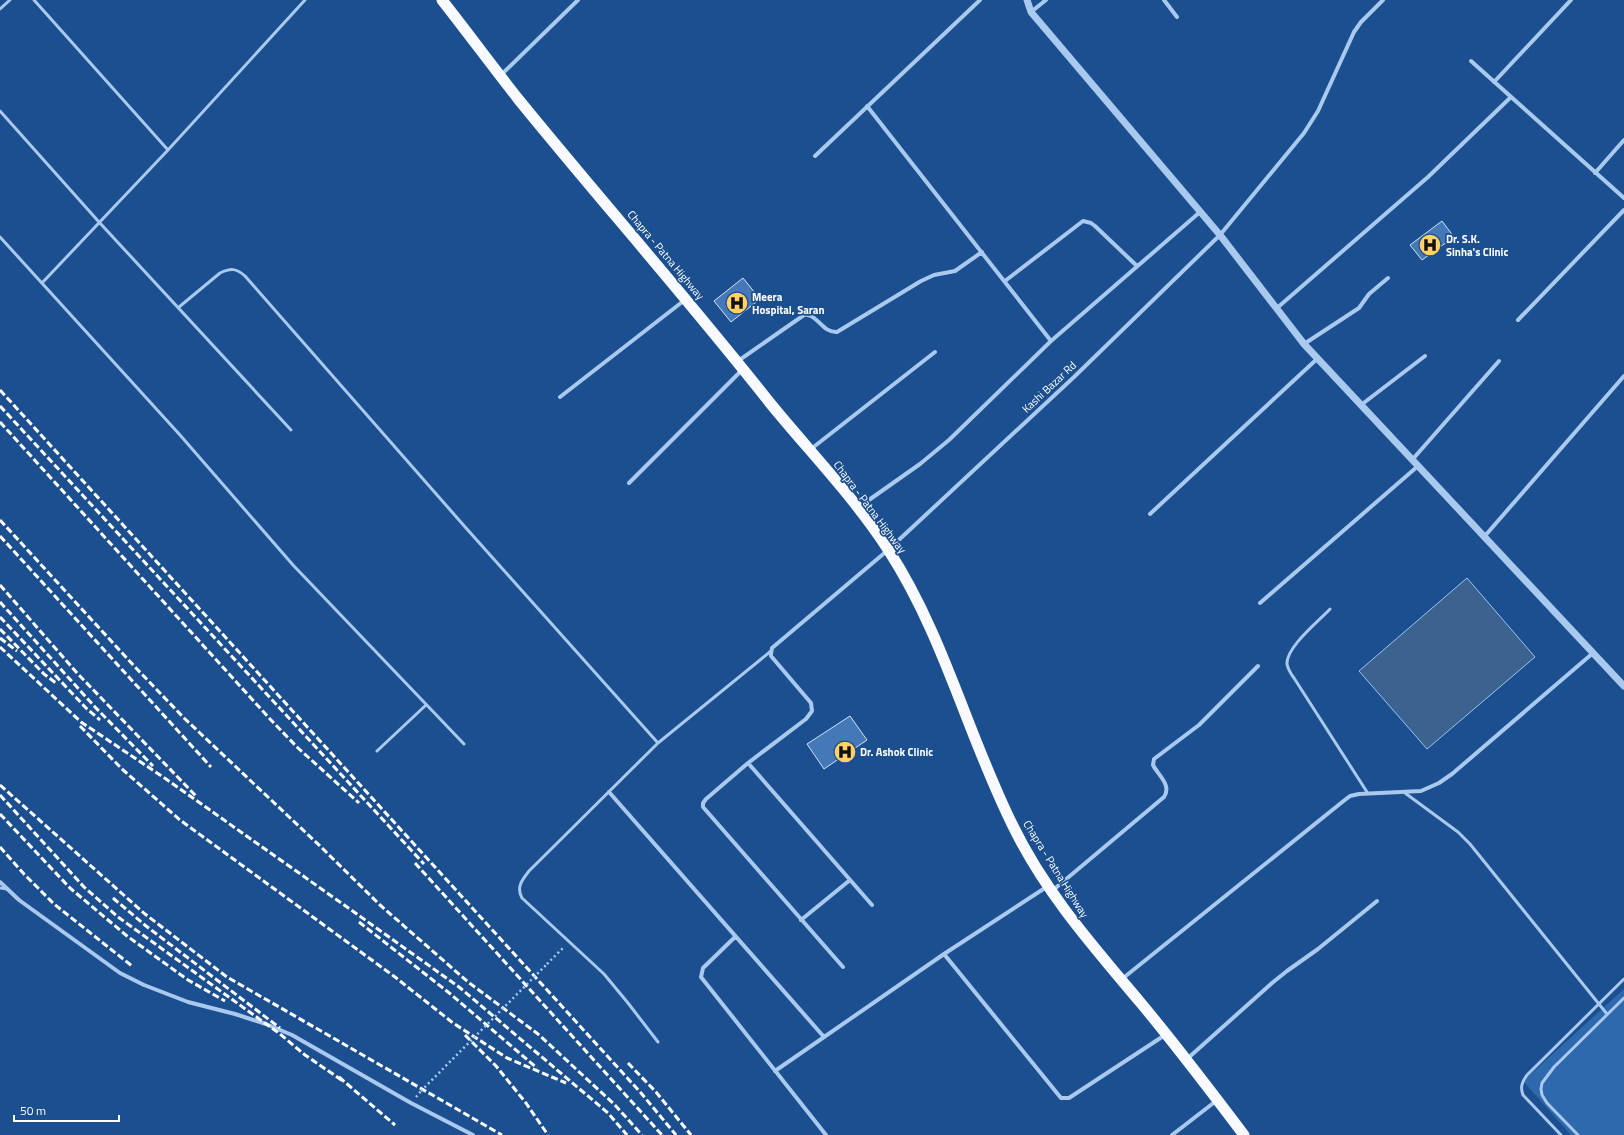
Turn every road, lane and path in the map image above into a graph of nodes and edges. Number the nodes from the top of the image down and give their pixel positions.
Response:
1 (2, 0) edge
2 (10, 0) edge
3 (34, 0) edge
4 (305, 0) edge
5 (442, 0) edge
6 (578, 0) edge
7 (980, 0) edge
8 (1027, 0) edge
9 (1046, 0) edge
10 (1164, 0) edge
11 (1383, 0) edge
12 (1571, 0) edge
13 (6, 4) junction
14 (0, 9) edge
15 (1031, 12) junction
16 (1177, 17) dead end
17 (1471, 61) dead end
18 (500, 75) junction
19 (1494, 82) junction
20 (1511, 97) junction
21 (867, 106) junction
22 (0, 111) edge
23 (1624, 140) edge
24 (168, 150) junction
25 (815, 156) dead end
26 (1595, 173) junction
27 (1624, 198) edge
28 (1624, 210) edge
29 (1200, 212) junction
30 (99, 222) junction
31 (1220, 236) junction
32 (0, 237) edge
33 (982, 252) junction
34 (1137, 266) junction
35 (1388, 278) dead end
36 (1005, 281) junction
37 (42, 283) junction
38 (686, 300) junction
39 (179, 307) junction
40 (1277, 308) junction
41 (1518, 320) dead end
42 (1051, 341) junction
43 (1304, 344) junction
44 (935, 352) dead end
45 (1424, 356) dead end
46 (1318, 358) junction
47 (1499, 361) dead end
48 (740, 365) junction
49 (1624, 376) edge
50 (560, 398) dead end
51 (1361, 405) junction
52 (291, 430) dead end
53 (809, 450) junction
54 (1412, 460) junction
55 (1418, 466) junction
56 (629, 483) dead end
57 (857, 508) junction
58 (1150, 514) dead end
59 (1484, 537) junction
60 (888, 550) junction
61 (1260, 603) dead end
62 (1330, 609) dead end
63 (771, 651) junction
64 (1593, 653) junction
65 (1258, 666) dead end
66 (1624, 686) edge
67 (426, 705) junction
68 (658, 743) junction
69 (464, 744) dead end
70 (377, 751) dead end
71 (748, 763) junction
72 (609, 792) junction
73 (1367, 792) junction
74 (1405, 793) junction
75 (850, 880) junction
76 (0, 882) edge
77 (0, 888) edge
78 (7, 888) junction
79 (1050, 888) junction
80 (1378, 902) dead end
81 (872, 905) dead end
82 (801, 920) junction
83 (735, 937) junction
84 (568, 942) junction
85 (944, 954) junction
86 (843, 967) dead end
87 (1624, 978) edge
88 (1121, 980) junction
89 (1624, 998) edge
90 (1598, 1003) junction
91 (1607, 1014) junction
92 (1166, 1035) junction
93 (824, 1037) junction
94 (658, 1042) dead end
95 (1186, 1060) junction
96 (775, 1071) junction
97 (421, 1091) dead end
98 (1217, 1100) junction
99 (473, 1135) edge
100 (826, 1135) edge
101 (1172, 1135) edge
102 (1244, 1135) edge
103 (1561, 1135) edge
104 (1578, 1135) edge

1 - 13 lane
2 - 13 lane
3 - 24 lane
4 - 24 lane
5 - 18 highway, Chapra - Patna Highway
6 - 18 street
7 - 21 street
8 - 15 street
9 - 15 street
10 - 16 street
11 - 31 street, Kashi Bazar Rd
12 - 19 street
13 - 14 lane
15 - 29 street
17 - 19 street
18 - 38 highway, Chapra - Patna Highway
19 - 20 street
20 - 26 street
20 - 40 street
21 - 25 street
21 - 33 street
22 - 30 lane
23 - 26 street
24 - 30 lane
26 - 27 street
28 - 41 street
29 - 31 street
29 - 34 street
30 - 37 lane
30 - 39 lane
31 - 40 street
31 - 60 street, Kashi Bazar Rd
32 - 37 lane
33 - 36 street
33 - 48 street
34 - 36 street
34 - 42 street
35 - 43 street
36 - 42 street
37 - 67 lane
38 - 48 highway, Chapra - Patna Highway
38 - 50 street
39 - 52 lane
39 - 68 lane
40 - 43 street
42 - 57 street
43 - 46 street
44 - 53 street
45 - 51 street
46 - 51 street
46 - 58 street
47 - 54 street
48 - 53 highway, Chapra - Patna Highway
48 - 56 street
49 - 59 street
51 - 54 street
53 - 57 highway, Chapra - Patna Highway
54 - 55 street
55 - 59 street
55 - 61 street
57 - 60 highway, Chapra - Patna Highway
59 - 64 street
60 - 63 street, Kashi Bazar Rd
60 - 79 highway, Chapra - Patna Highway
62 - 73 lane
63 - 68 lane
63 - 71 street
64 - 66 street
64 - 74 street
65 - 79 street
67 - 69 lane
67 - 70 lane
68 - 72 lane
71 - 75 street
71 - 82 street
72 - 83 street
72 - 84 lane
73 - 74 street
73 - 88 street
74 - 90 lane
75 - 81 street
75 - 82 street
76 - 78 street
77 - 78 lane
78 - 99 street
79 - 85 street
79 - 88 highway, Chapra - Patna Highway
80 - 95 street
82 - 86 street
83 - 93 street
83 - 96 street
84 - 94 lane
84 - 97 path, bridge
85 - 92 street
85 - 93 street
87 - 90 lane
88 - 92 highway, Chapra - Patna Highway
89 - 91 lane
90 - 91 lane
90 - 103 lane
91 - 104 lane
92 - 95 highway, Chapra - Patna Highway
93 - 96 street
95 - 98 highway, Chapra - Patna Highway
96 - 100 street
98 - 101 street
98 - 102 highway, Chapra - Patna Highway

